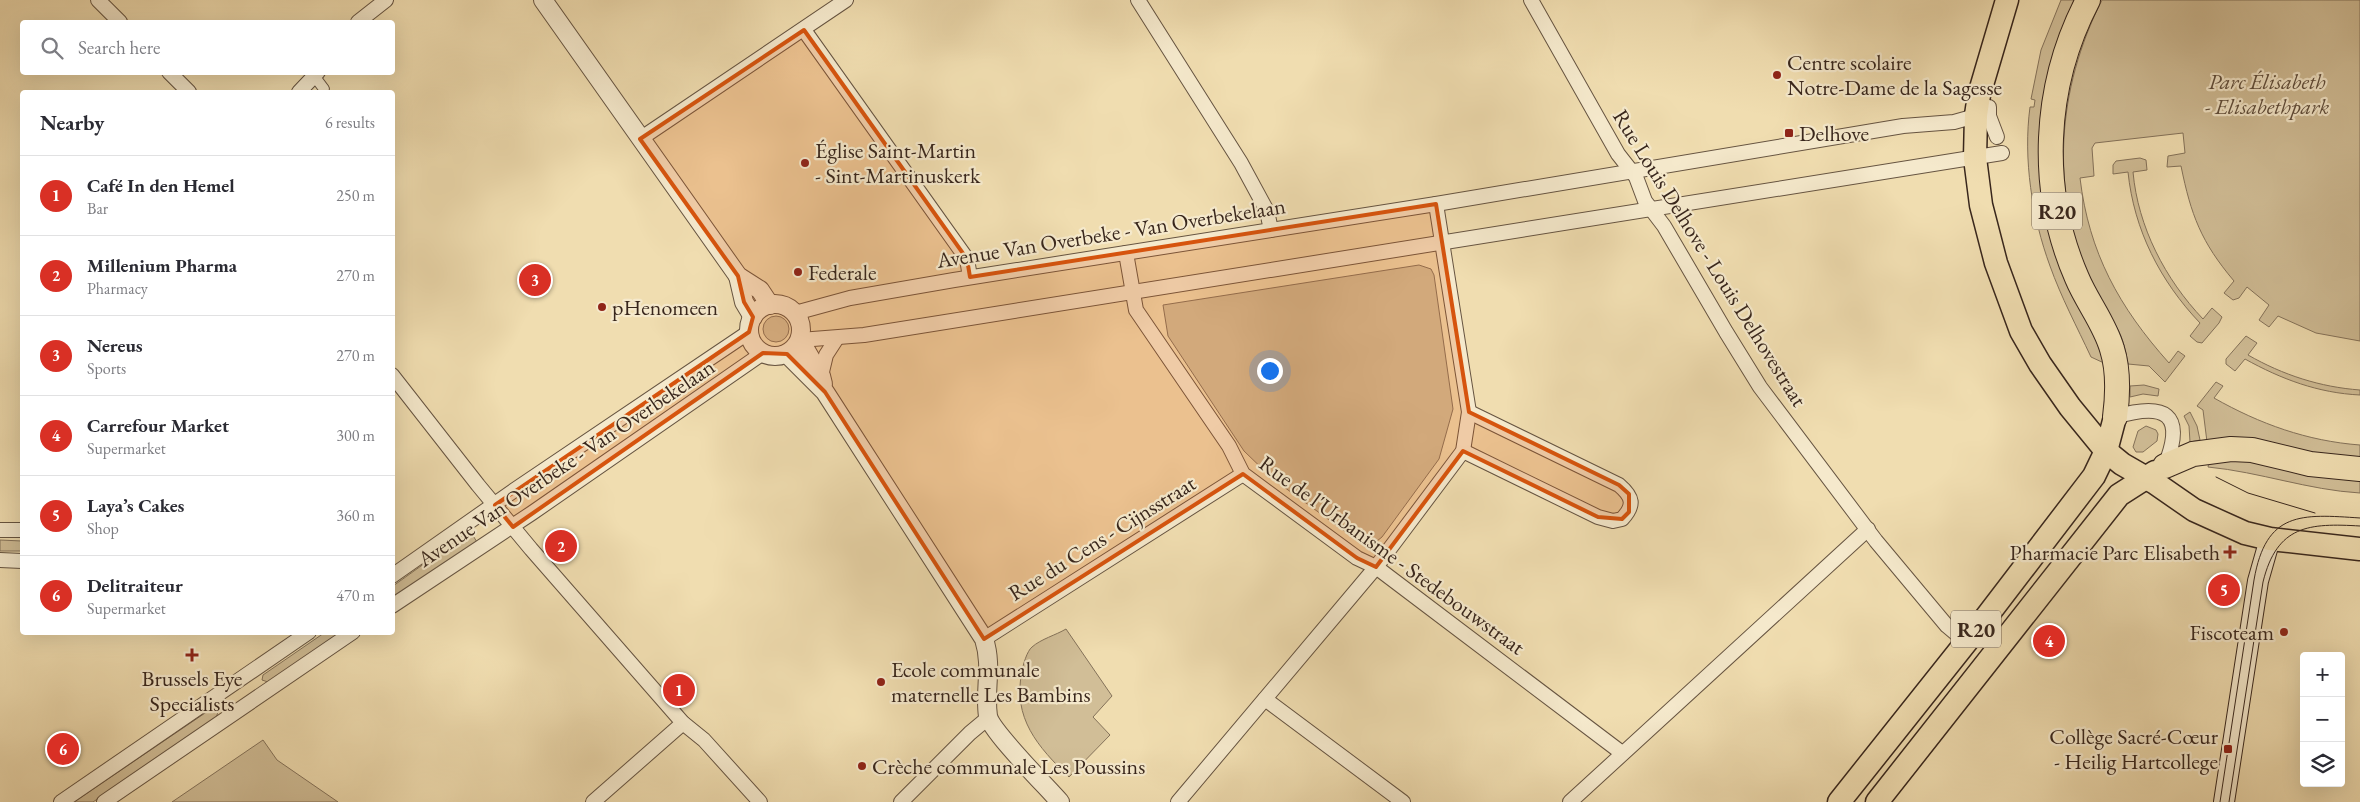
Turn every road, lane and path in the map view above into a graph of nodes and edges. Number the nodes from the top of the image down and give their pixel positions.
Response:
1 (98, 0) edge
2 (386, 0) edge
3 (543, 0) edge
4 (846, 0) edge
5 (1138, 0) edge
6 (1531, 0) edge
7 (2007, 0) edge
8 (2088, 0) edge
9 (118, 20) edge
10 (361, 20) edge
11 (804, 30) junction
12 (172, 75) edge
13 (317, 75) edge
14 (187, 90) edge
15 (301, 90) edge
16 (324, 90) edge
17 (1982, 116) junction
18 (1998, 137) dead end
19 (640, 139) junction
20 (2002, 153) dead end
21 (1975, 158) junction
22 (1630, 171) junction
23 (1436, 204) junction
24 (1652, 209) junction
25 (1271, 230) junction
26 (1442, 241) junction
27 (1126, 253) junction
28 (738, 276) junction
29 (970, 277) junction
30 (1133, 292) junction
31 (770, 305) junction
32 (795, 313) junction
33 (751, 324) junction
34 (837, 338) junction
35 (800, 340) junction
36 (763, 353) junction
37 (787, 354) junction
38 (395, 379) edge
39 (823, 384) junction
40 (1468, 412) junction
41 (2115, 417) junction
42 (1463, 451) junction
43 (2106, 451) junction
44 (2360, 469) edge
45 (2155, 472) junction
46 (1243, 474) junction
47 (495, 505) junction
48 (513, 527) junction
49 (1868, 529) junction
50 (0, 530) edge
51 (20, 530) edge
52 (2270, 540) junction
53 (2360, 549) edge
54 (0, 560) edge
55 (20, 561) edge
56 (1376, 567) junction
57 (395, 574) edge
58 (395, 604) edge
59 (305, 635) edge
60 (349, 635) edge
61 (984, 639) junction
62 (1966, 642) junction
63 (234, 683) junction
64 (1265, 699) junction
65 (247, 703) junction
66 (988, 718) junction
67 (683, 723) junction
68 (1622, 753) junction
69 (62, 802) edge
70 (104, 802) edge
71 (593, 802) edge
72 (760, 802) edge
73 (901, 802) edge
74 (1060, 802) edge
75 (1178, 802) edge
76 (1403, 802) edge
77 (1570, 802) edge
78 (1839, 802) edge
79 (1877, 802) edge
80 (2224, 802) edge

1 - 9 street
2 - 10 street
3 - 19 street
4 - 11 street
5 - 25 street
6 - 22 street, Rue Louis Delhove - Louis Delhovestraat
7 - 17 main road
8 - 41 highway, R20
11 - 19 street
11 - 29 street
12 - 14 street
13 - 15 street
13 - 16 street
17 - 18 street
17 - 21 main road
17 - 22 street, Avenue Van Overbeke - Van Overbekelaan
19 - 28 street
20 - 21 street
21 - 24 street
21 - 43 main road
22 - 23 street, Avenue Van Overbeke - Van Overbekelaan
22 - 24 street, Rue Louis Delhove - Louis Delhovestraat
23 - 25 street, Avenue Van Overbeke - Van Overbekelaan
23 - 26 street
24 - 26 street
24 - 49 street, Rue Louis Delhove - Louis Delhovestraat
25 - 27 street, Avenue Van Overbeke - Van Overbekelaan
26 - 30 street
26 - 40 street
27 - 29 street, Avenue Van Overbeke - Van Overbekelaan
27 - 30 street, Rue de l'Urbanisme - Stedebouwstraat
28 - 31 street
28 - 33 street
29 - 32 street, Avenue Van Overbeke - Van Overbekelaan
30 - 34 street
30 - 46 street, Rue de l'Urbanisme - Stedebouwstraat
31 - 32 street
31 - 33 street
32 - 35 street
33 - 36 street
33 - 47 street, Avenue Van Overbeke - Van Overbekelaan
34 - 35 street
34 - 39 street
35 - 37 street
35 - 39 street
36 - 37 street
36 - 48 street, Avenue Van Overbeke - Van Overbekelaan
37 - 39 street
38 - 47 street
39 - 61 street
40 - 42 street
40 - 42 street
41 - 43 main road, R20
41 - 45 street
42 - 56 street
43 - 45 main road
43 - 62 main road, R20
44 - 45 highway, R20
45 - 52 main road
45 - 79 main road, R20
46 - 56 street, Rue de l'Urbanisme - Stedebouwstraat
46 - 61 street, Rue du Cens - Cijnsstraat
47 - 48 street
47 - 57 street, Avenue Van Overbeke - Van Overbekelaan
48 - 58 street, Avenue Van Overbeke - Van Overbekelaan
48 - 67 street
49 - 62 street, Rue Louis Delhove - Louis Delhovestraat
49 - 68 street
50 - 51 street
52 - 53 main road
52 - 80 main road
54 - 55 street
56 - 64 street
56 - 68 street, Rue de l'Urbanisme - Stedebouwstraat
59 - 63 street
60 - 65 street
61 - 66 street
62 - 78 main road, R20
63 - 65 street
63 - 69 street
64 - 75 street
64 - 76 street
65 - 70 street
66 - 73 street
66 - 74 street
67 - 71 street
67 - 72 street
68 - 77 street

